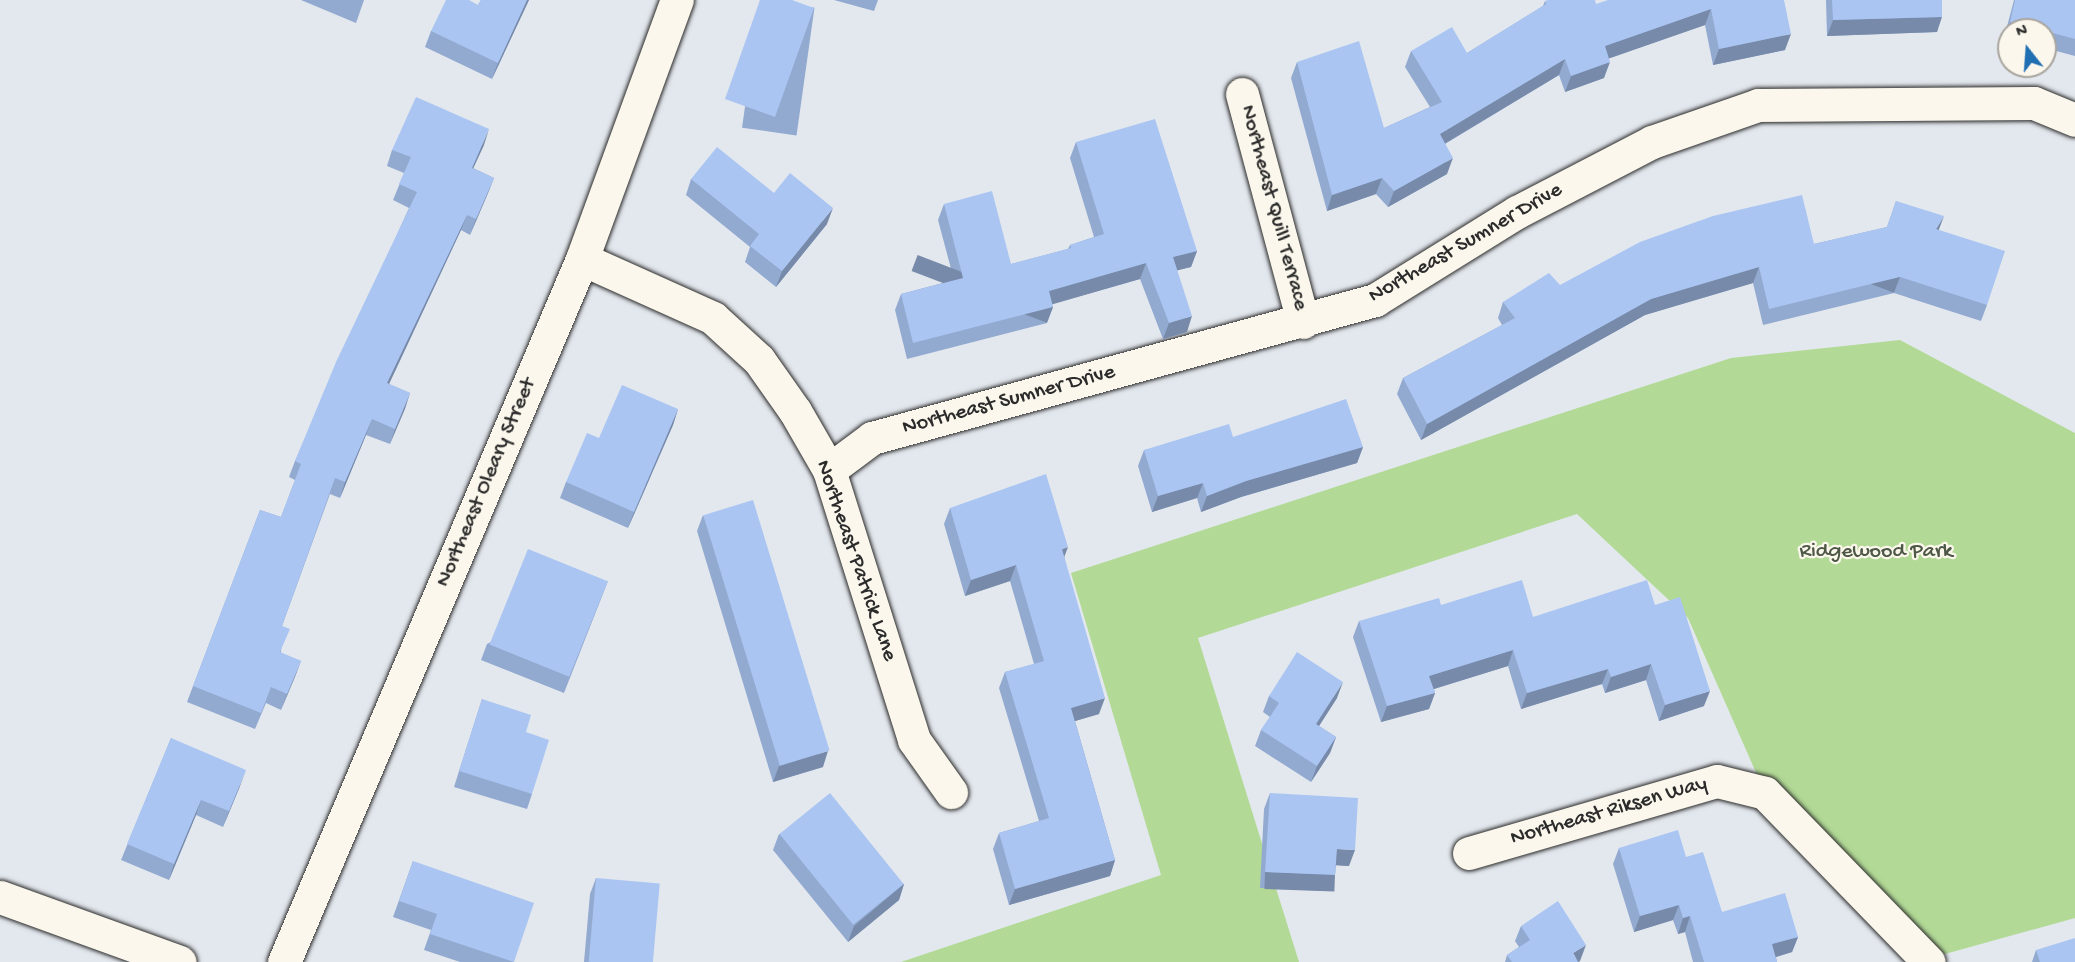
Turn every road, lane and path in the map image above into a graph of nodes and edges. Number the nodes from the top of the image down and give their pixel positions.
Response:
1 (677, 0) edge
2 (1242, 94) dead end
3 (2075, 120) edge
4 (582, 260) junction
5 (1303, 322) junction
6 (829, 470) junction
7 (951, 792) dead end
8 (1469, 853) dead end
9 (0, 897) edge
10 (180, 962) edge
11 (284, 962) edge
12 (1929, 962) edge

1 - 4 street, Northeast Oleary Street
2 - 5 street, Northeast Quill Terrace
3 - 5 street, Northeast Sumner Drive
4 - 6 street, Northeast Patrick Lane
4 - 11 street, Northeast Oleary Street
5 - 6 street, Northeast Sumner Drive
6 - 7 street, Northeast Patrick Lane
8 - 12 street, Northeast Riksen Way
9 - 10 street

